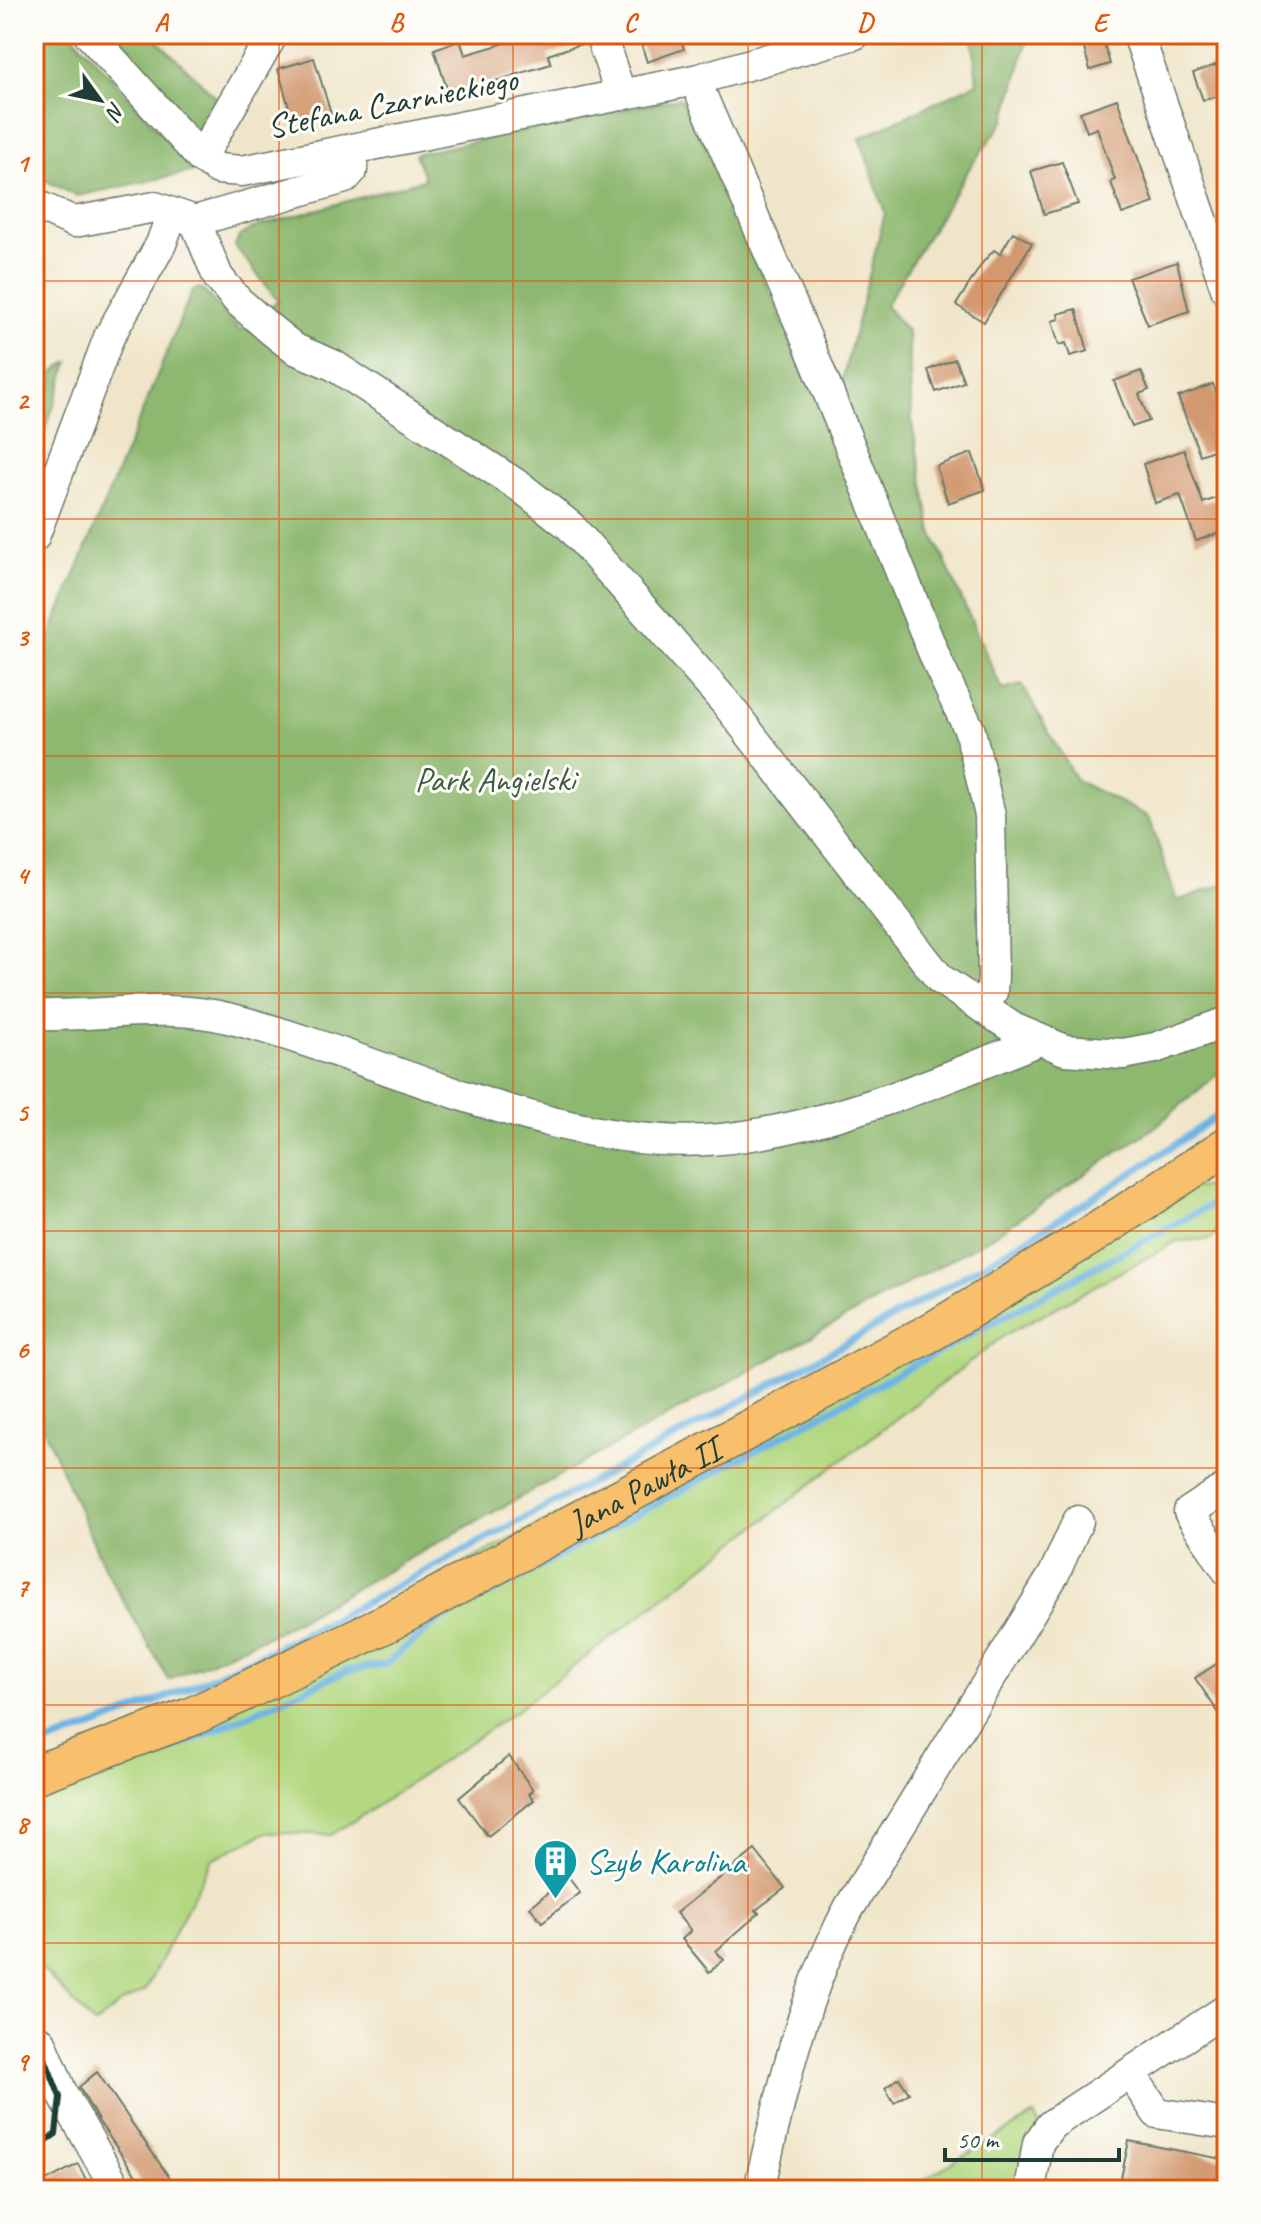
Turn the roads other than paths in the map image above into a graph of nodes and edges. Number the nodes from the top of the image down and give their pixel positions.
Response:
1 (89, 34) edge
2 (273, 34) edge
3 (600, 34) edge
4 (855, 34) edge
5 (1138, 34) edge
6 (695, 80) junction
7 (621, 95) junction
8 (353, 149) junction
9 (201, 158) junction
10 (34, 204) edge
11 (183, 218) junction
12 (1227, 291) edge
13 (34, 537) edge
14 (985, 1007) junction
15 (34, 1015) edge
16 (1227, 1022) edge
17 (1037, 1041) junction
18 (1227, 1146) edge
19 (1227, 1487) edge
20 (1078, 1521) dead end
21 (1227, 1570) edge
22 (34, 1775) edge
23 (1226, 2011) edge
24 (41, 2042) dead end
25 (1130, 2073) junction
26 (1227, 2124) edge
27 (117, 2190) edge
28 (759, 2190) edge
29 (1030, 2190) edge

1 - 9 street, Stefana Czarnieckiego
2 - 9 street
3 - 7 street
4 - 6 street, Stefana Czarnieckiego
5 - 12 street
6 - 7 street, Stefana Czarnieckiego
6 - 14 street
7 - 8 street, Stefana Czarnieckiego
8 - 9 street, Stefana Czarnieckiego
8 - 11 street
10 - 11 street
11 - 13 street
11 - 14 street
14 - 17 street
15 - 17 street
16 - 17 street
18 - 22 main road, Jana Pawła II
19 - 21 street
20 - 28 street
23 - 25 street
24 - 27 street
25 - 26 street
25 - 29 street

